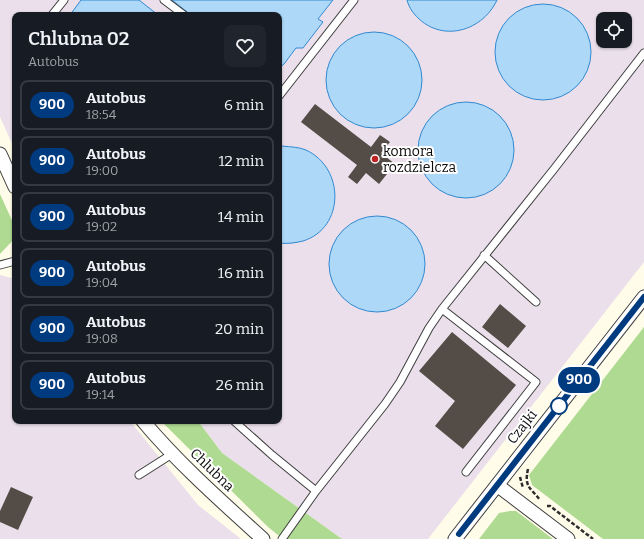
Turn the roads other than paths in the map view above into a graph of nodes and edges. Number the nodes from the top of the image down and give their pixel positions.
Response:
1 (64, 0) edge
2 (164, 0) edge
3 (354, 0) edge
4 (54, 12) edge
5 (180, 12) edge
6 (644, 53) edge
7 (282, 90) edge
8 (0, 154) edge
9 (12, 180) edge
10 (484, 256) junction
11 (12, 261) edge
12 (0, 265) edge
13 (644, 297) edge
14 (536, 302) dead end
15 (442, 309) junction
16 (146, 424) edge
17 (237, 424) edge
18 (172, 454) junction
19 (466, 472) dead end
20 (139, 474) dead end
21 (497, 485) junction
22 (316, 491) junction
23 (262, 539) edge
24 (282, 539) edge
25 (455, 539) edge
26 (568, 539) edge

1 - 4 lane
2 - 5 lane
3 - 7 lane
6 - 10 lane
8 - 9 street
10 - 14 lane
10 - 15 lane
11 - 12 lane
13 - 21 street, Czajki
15 - 19 lane
15 - 22 lane
16 - 18 street, Chlubna
17 - 22 lane
18 - 20 lane
18 - 23 street, Chlubna
21 - 25 street, Czajki
21 - 26 street
22 - 24 lane

